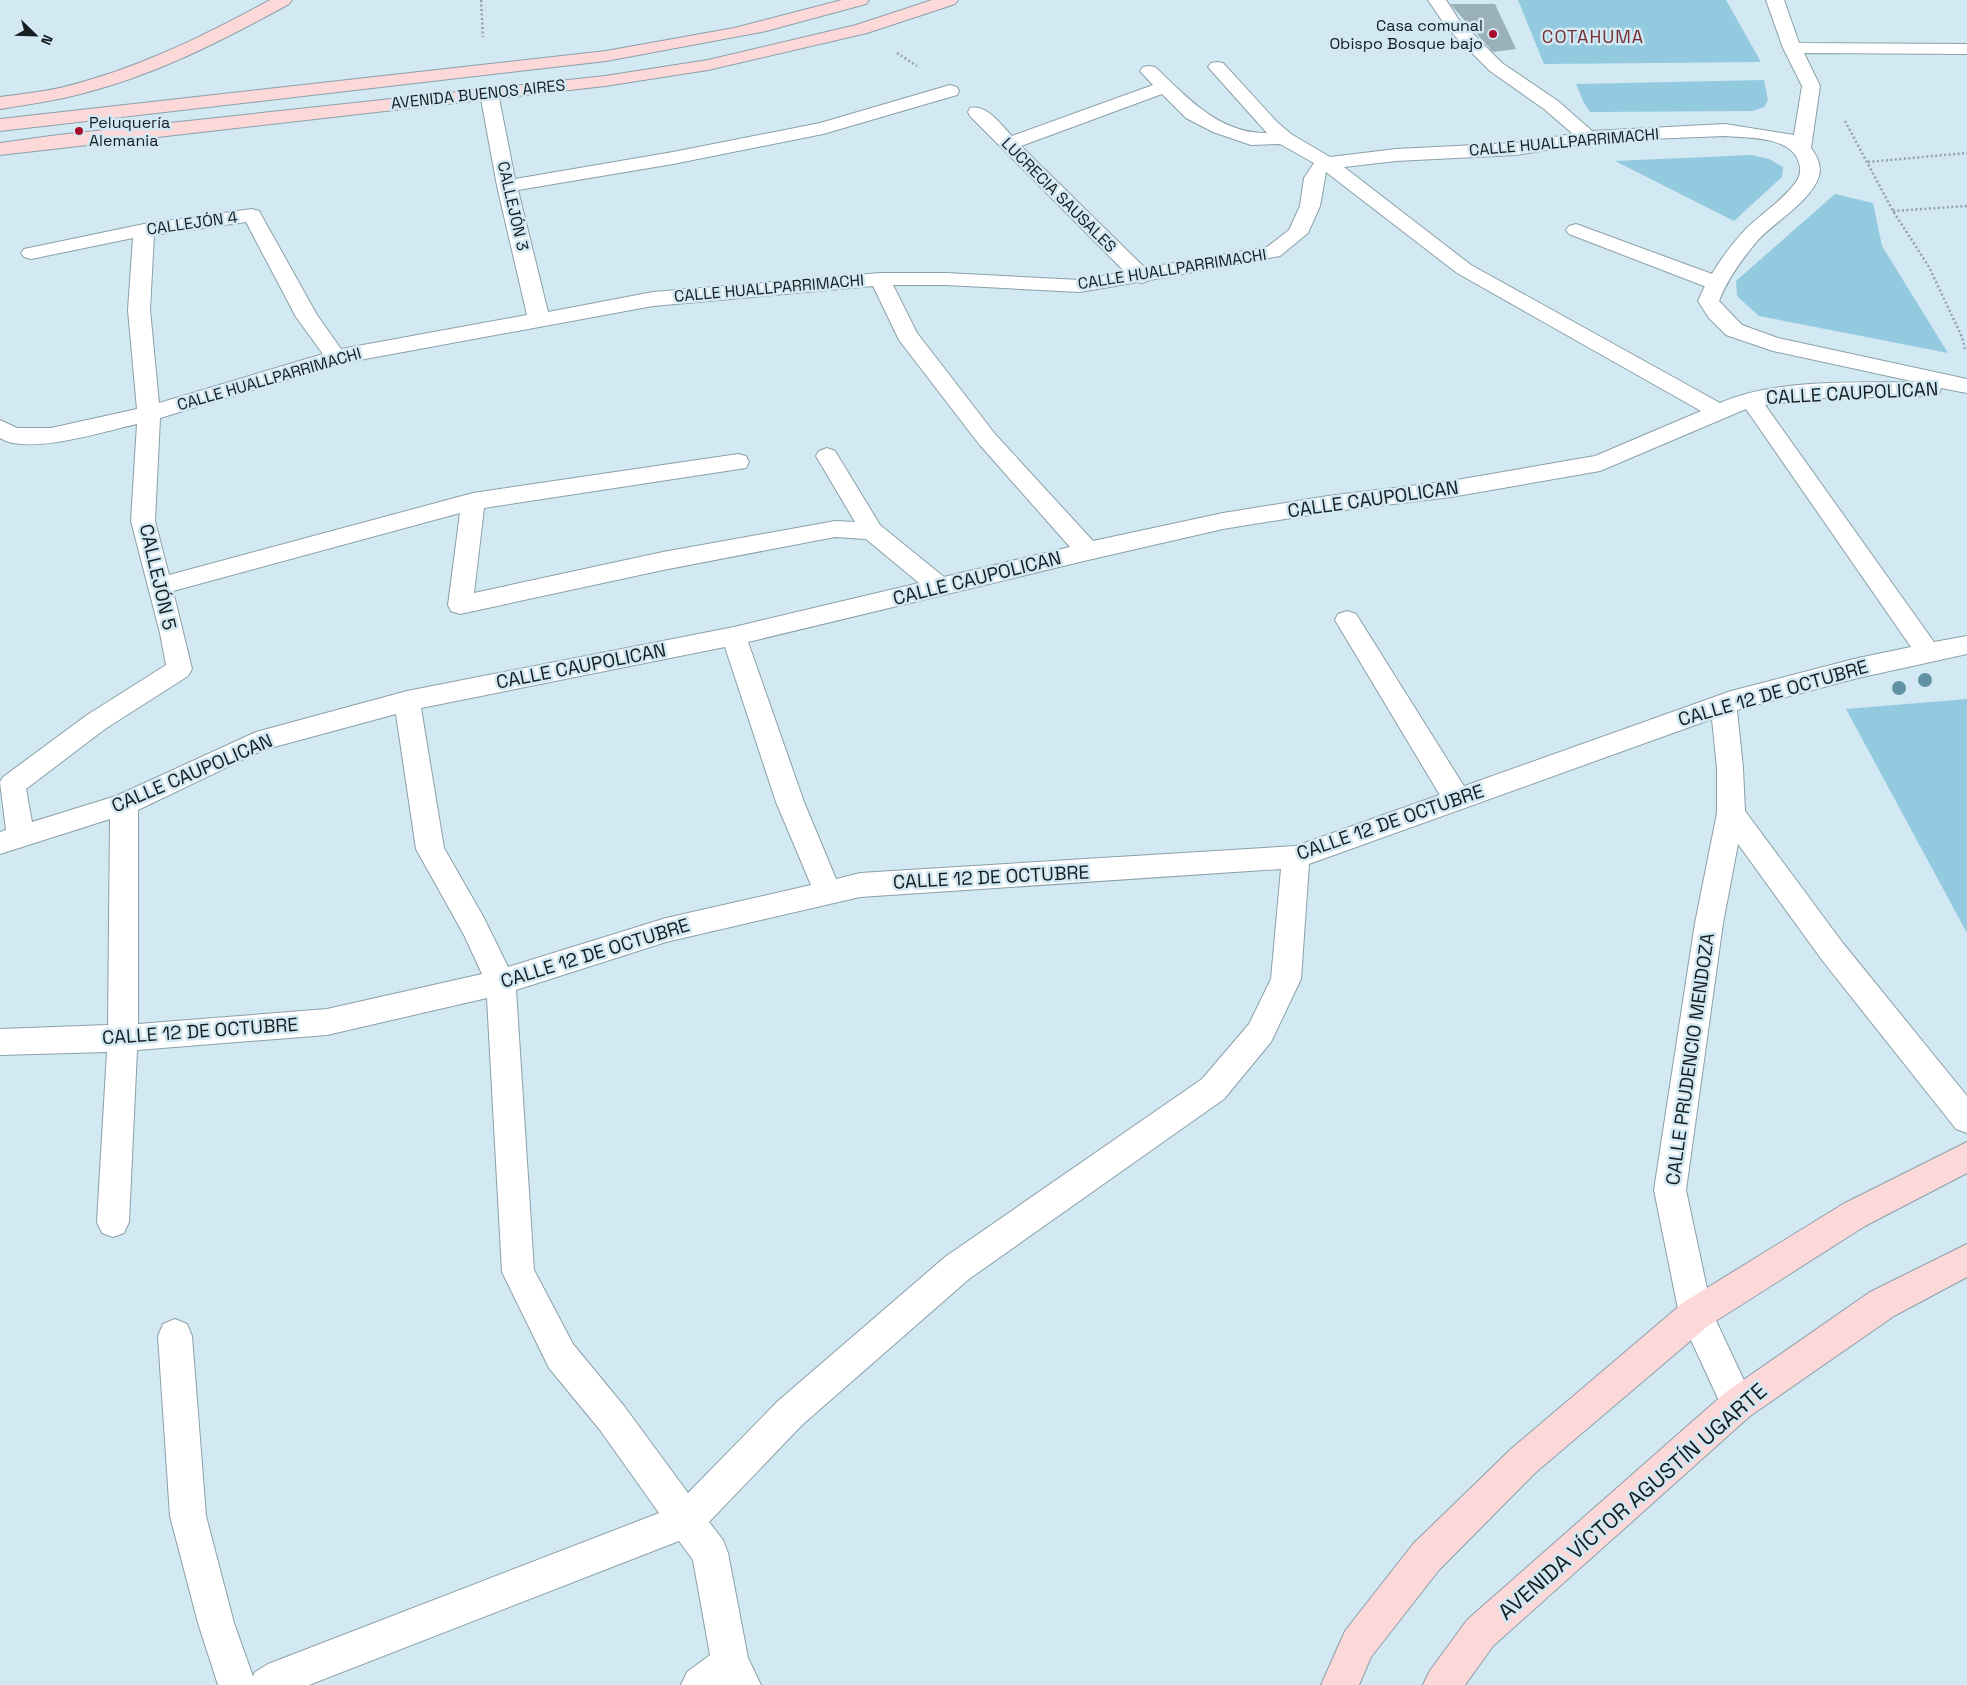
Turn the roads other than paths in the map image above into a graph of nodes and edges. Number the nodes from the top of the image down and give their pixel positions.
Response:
1 (282, 0) edge
2 (860, 0) edge
3 (949, 0) edge
4 (1438, 0) edge
5 (1775, 0) edge
6 (1792, 48) junction
7 (1967, 49) edge
8 (1217, 67) dead end
9 (1149, 72) dead end
10 (1165, 87) junction
11 (950, 92) dead end
12 (489, 93) junction
13 (0, 103) edge
14 (977, 112) dead end
15 (0, 125) edge
16 (1588, 137) junction
17 (1284, 138) junction
18 (1008, 144) junction
19 (1802, 148) junction
20 (0, 149) edge
21 (1327, 164) junction
22 (507, 186) junction
23 (144, 230) junction
24 (1576, 230) dead end
25 (31, 254) dead end
26 (1142, 277) junction
27 (880, 279) junction
28 (1716, 283) junction
29 (539, 320) junction
30 (336, 356) junction
31 (1967, 387) edge
32 (1750, 400) junction
33 (1718, 412) junction
34 (148, 414) junction
35 (0, 428) edge
36 (827, 456) dead end
37 (738, 462) dead end
38 (473, 501) junction
39 (872, 531) junction
40 (1088, 551) junction
41 (160, 586) junction
42 (940, 587) junction
43 (1347, 620) dead end
44 (734, 636) junction
45 (1967, 645) edge
46 (1929, 654) junction
47 (407, 702) junction
48 (1724, 704) junction
49 (1457, 799) junction
50 (124, 804) junction
51 (1731, 813) junction
52 (10, 840) edge
53 (1296, 857) junction
54 (828, 892) junction
55 (501, 982) junction
56 (123, 1038) junction
57 (0, 1042) edge
58 (1967, 1119) edge
59 (1967, 1157) edge
60 (113, 1222) dead end
61 (1967, 1260) edge
62 (1696, 1314) junction
63 (175, 1336) dead end
64 (1738, 1404) junction
65 (686, 1520) junction
66 (736, 1674) edge
67 (236, 1685) edge
68 (268, 1685) edge
69 (700, 1685) edge
70 (1340, 1685) edge
71 (1442, 1685) edge

1 - 13 main road
2 - 15 main road, AVENIDA BUENOS AIRES
3 - 12 main road, AVENIDA BUENOS AIRES
4 - 16 street
5 - 6 street
6 - 7 street
6 - 19 street
8 - 17 street
9 - 10 street
10 - 17 street
10 - 18 street
11 - 22 street
12 - 20 main road, AVENIDA BUENOS AIRES
12 - 22 street, CALLEJÓN 3
14 - 18 street, LUCRECIA SAUSALES
16 - 19 street, CALLE HUALLPARRIMACHI
16 - 21 street, CALLE HUALLPARRIMACHI
17 - 21 street
18 - 26 street, LUCRECIA SAUSALES
19 - 28 street
21 - 26 street, CALLE HUALLPARRIMACHI
21 - 33 street
22 - 29 street, CALLEJÓN 3
23 - 25 street, CALLEJÓN 4
23 - 30 street, CALLEJÓN 4
23 - 34 street, CALLEJÓN 5
24 - 28 street
26 - 27 street, CALLE HUALLPARRIMACHI
27 - 29 street, CALLE HUALLPARRIMACHI
27 - 40 street
28 - 31 street
29 - 30 street, CALLE HUALLPARRIMACHI
30 - 34 street, CALLE HUALLPARRIMACHI
31 - 32 street, CALLE CAUPOLICAN
32 - 33 street, CALLE CAUPOLICAN
32 - 46 street
33 - 40 street, CALLE CAUPOLICAN
34 - 35 street, CALLE HUALLPARRIMACHI
34 - 41 street, CALLEJÓN 5
36 - 39 street
37 - 38 street
38 - 39 street
38 - 41 street
39 - 42 street
40 - 42 street, CALLE CAUPOLICAN
41 - 52 street, CALLEJÓN 5
42 - 44 street, CALLE CAUPOLICAN
43 - 49 street
44 - 47 street, CALLE CAUPOLICAN
44 - 54 street
45 - 46 street, CALLE 12 DE OCTUBRE
46 - 48 street, CALLE 12 DE OCTUBRE
47 - 50 street, CALLE CAUPOLICAN
47 - 55 street
48 - 49 street, CALLE 12 DE OCTUBRE
48 - 51 street, CALLE PRUDENCIO MENDOZA
49 - 53 street, CALLE 12 DE OCTUBRE
50 - 52 street, CALLE CAUPOLICAN
50 - 56 street
51 - 58 street
51 - 62 street, CALLE PRUDENCIO MENDOZA
53 - 54 street, CALLE 12 DE OCTUBRE
53 - 65 street
54 - 55 street, CALLE 12 DE OCTUBRE
55 - 56 street, CALLE 12 DE OCTUBRE
55 - 65 street
56 - 57 street, CALLE 12 DE OCTUBRE
56 - 60 street
59 - 62 main road
61 - 64 main road, AVENIDA VÍCTOR AGUSTÍN UGARTE
62 - 64 street, CALLE PRUDENCIO MENDOZA
62 - 70 main road
63 - 67 street
64 - 71 main road, AVENIDA VÍCTOR AGUSTÍN UGARTE
65 - 66 street
65 - 68 street
66 - 69 street

